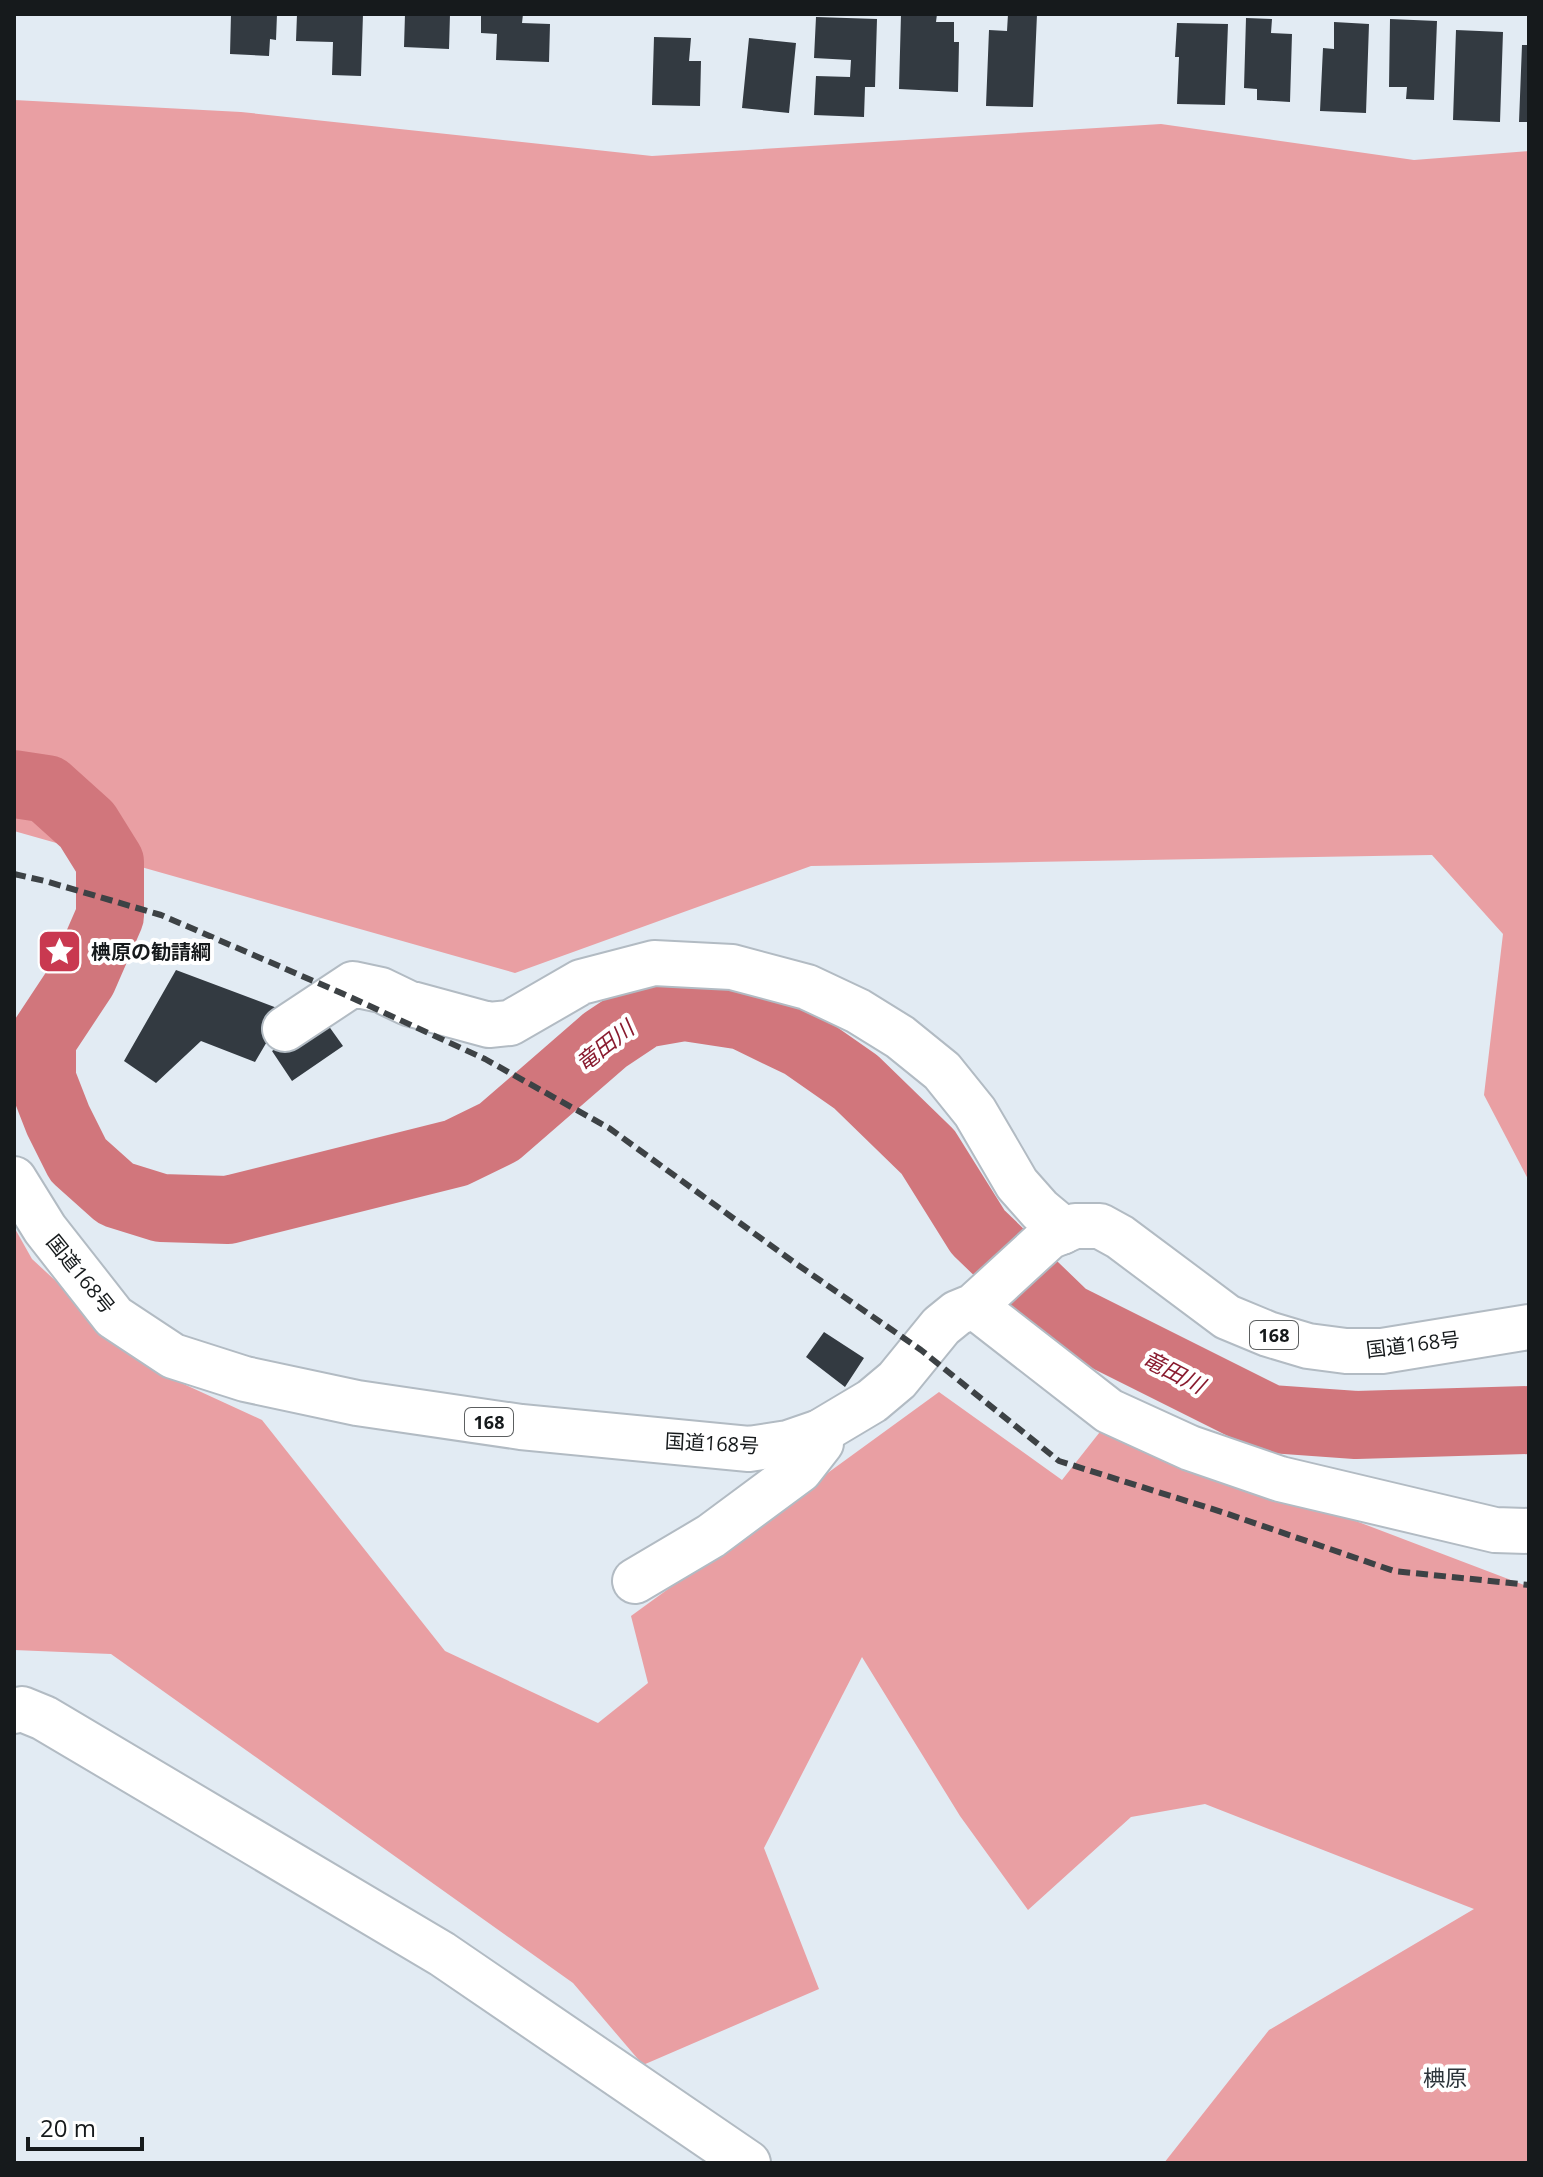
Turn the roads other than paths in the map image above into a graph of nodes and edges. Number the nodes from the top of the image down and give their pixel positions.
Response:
1 (285, 1029) dead end
2 (14, 1179) edge
3 (1056, 1234) junction
4 (985, 1296) junction
5 (1529, 1327) edge
6 (820, 1432) junction
7 (1529, 1531) edge
8 (635, 1581) dead end
9 (14, 1711) edge
10 (748, 2163) edge

1 - 3 main road
2 - 6 main road, 国道168号 / 168
3 - 4 main road, 国道168号 / 168
3 - 5 main road, 国道168号 / 168
4 - 6 main road, 国道168号 / 168
4 - 7 main road
6 - 8 main road
9 - 10 main road

